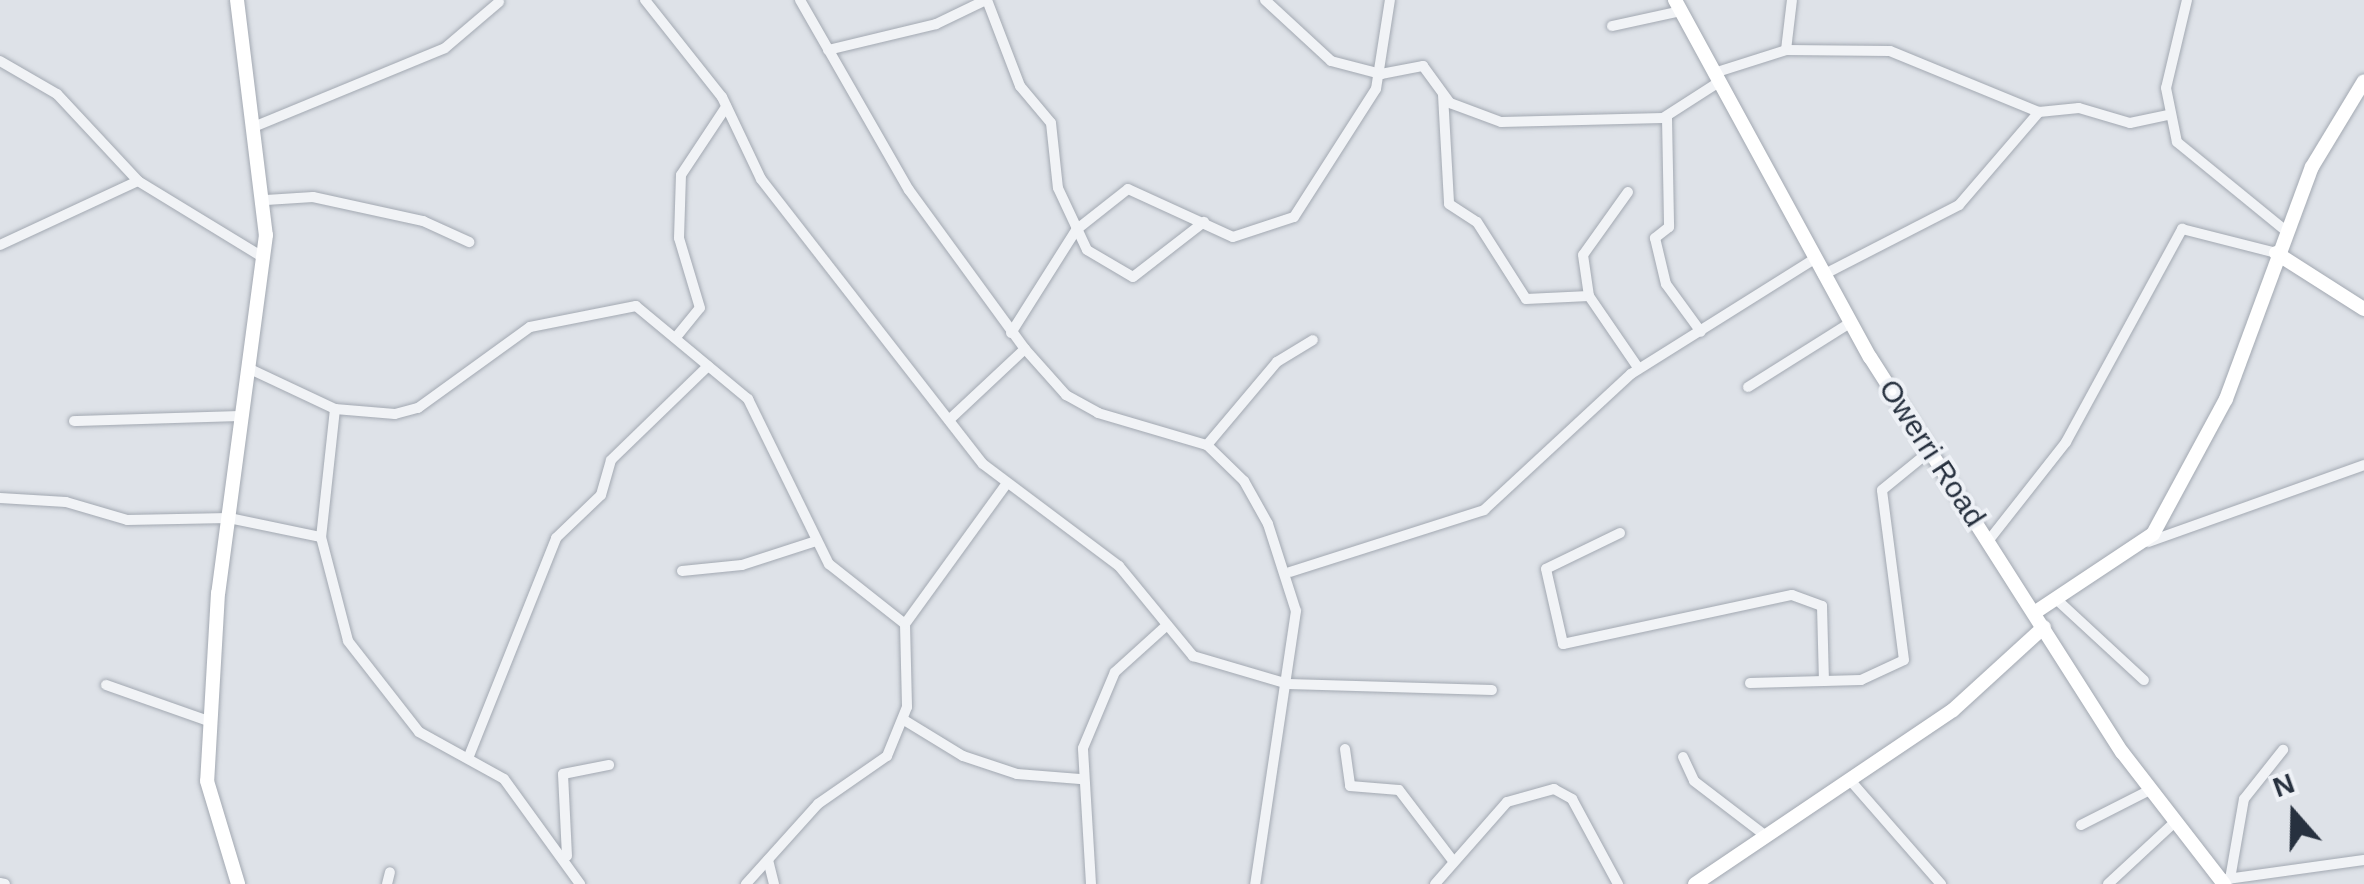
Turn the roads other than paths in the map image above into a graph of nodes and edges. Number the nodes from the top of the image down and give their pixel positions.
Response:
1 (237, 0) edge
2 (644, 0) edge
3 (800, 0) edge
4 (987, 0) edge
5 (1265, 0) edge
6 (1390, 0) edge
7 (1792, 0) edge
8 (2187, 0) edge
9 (498, 2) dead end
10 (1678, 6) edge
11 (1612, 26) dead end
12 (828, 50) junction
13 (1786, 50) junction
14 (0, 61) edge
15 (1381, 74) junction
16 (1716, 77) junction
17 (2364, 80) edge
18 (1443, 94) junction
19 (726, 107) junction
20 (2039, 112) junction
21 (2166, 115) junction
22 (1667, 118) junction
23 (256, 126) junction
24 (138, 181) junction
25 (1628, 192) dead end
26 (266, 200) junction
27 (1204, 222) junction
28 (1076, 230) junction
29 (2284, 230) junction
30 (469, 242) dead end
31 (0, 245) edge
32 (2276, 253) junction
33 (264, 258) junction
34 (1814, 259) junction
35 (1823, 274) junction
36 (1588, 296) junction
37 (2364, 309) edge
38 (1850, 323) junction
39 (1701, 332) junction
40 (1010, 333) junction
41 (676, 336) junction
42 (1312, 340) dead end
43 (1025, 350) junction
44 (708, 366) junction
45 (250, 369) junction
46 (1639, 369) junction
47 (1748, 386) dead end
48 (336, 408) junction
49 (243, 416) junction
50 (948, 420) junction
51 (74, 421) dead end
52 (1207, 445) junction
53 (1930, 451) junction
54 (2364, 465) edge
55 (1007, 482) junction
56 (0, 498) edge
57 (229, 518) junction
58 (1620, 533) dead end
59 (321, 536) junction
60 (1989, 540) junction
61 (816, 541) junction
62 (2147, 542) junction
63 (682, 570) dead end
64 (1290, 572) junction
65 (2056, 598) junction
66 (2034, 614) junction
67 (905, 624) junction
68 (1167, 625) junction
69 (2044, 627) junction
70 (2144, 680) dead end
71 (1824, 681) junction
72 (1750, 683) dead end
73 (1288, 684) junction
74 (106, 686) dead end
75 (1492, 690) dead end
76 (208, 720) junction
77 (904, 720) junction
78 (1344, 749) dead end
79 (2283, 750) dead end
80 (468, 756) junction
81 (1683, 757) dead end
82 (609, 765) dead end
83 (1080, 778) junction
84 (1849, 779) junction
85 (2150, 790) junction
86 (2175, 822) junction
87 (2081, 825) dead end
88 (1762, 833) junction
89 (567, 858) junction
90 (768, 860) junction
91 (2364, 860) edge
92 (1452, 861) junction
93 (2224, 881) edge
94 (238, 884) edge
95 (580, 884) edge
96 (746, 884) edge
97 (774, 884) edge
98 (1091, 884) edge
99 (1255, 884) edge
100 (1435, 884) edge
101 (1618, 884) edge
102 (1695, 884) edge
103 (1940, 884) edge
104 (2108, 884) edge

1 - 23 street
2 - 19 street
3 - 12 street
4 - 12 street
4 - 28 street
5 - 15 street
6 - 15 street
7 - 13 street
8 - 21 street
9 - 23 street
10 - 11 street
10 - 16 street, Owerri Road
12 - 40 street
13 - 16 street
13 - 20 street
14 - 24 street
15 - 18 street
15 - 27 street
16 - 22 street
16 - 34 street, Owerri Road
17 - 29 street
18 - 22 street
18 - 36 street
19 - 41 street
19 - 50 street
20 - 21 street
20 - 35 street
21 - 29 street
22 - 39 street
23 - 26 street
24 - 31 street
24 - 33 street
25 - 36 street
26 - 30 street
26 - 33 street
27 - 28 street
27 - 28 street
28 - 40 street
29 - 32 street
32 - 37 street
32 - 60 street
32 - 62 street
33 - 45 street
34 - 35 street, Owerri Road
34 - 39 street
35 - 38 street, Owerri Road
36 - 46 street
38 - 47 street
38 - 53 street, Owerri Road
39 - 46 street
40 - 43 street
41 - 44 street
41 - 48 street
42 - 52 street
43 - 50 street
43 - 52 street
44 - 61 street
44 - 80 street
45 - 48 street
45 - 49 street
46 - 64 street
48 - 59 street
49 - 51 street
49 - 57 street
50 - 55 street
52 - 64 street
53 - 60 street, Owerri Road
53 - 71 street
54 - 62 street
55 - 67 street
55 - 68 street
56 - 57 street
57 - 59 street
57 - 76 street
58 - 71 street
59 - 80 street
60 - 66 street, Owerri Road
61 - 63 street
61 - 67 street
62 - 65 street
64 - 73 street
65 - 66 street
65 - 70 street
66 - 69 street, Owerri Road
67 - 77 street
68 - 73 street
68 - 83 street
69 - 84 street
69 - 85 street, Owerri Road
71 - 72 street
73 - 75 street
73 - 99 street
74 - 76 street
76 - 94 street
77 - 83 street
77 - 90 street
78 - 92 street
79 - 93 street
80 - 89 street
81 - 88 street
82 - 89 street
83 - 98 street
84 - 88 street
84 - 103 street
85 - 86 street, Owerri Road
85 - 87 street
86 - 93 street, Owerri Road
86 - 104 street
88 - 102 street
89 - 95 street
90 - 96 street
90 - 97 street
91 - 93 street
92 - 100 street
92 - 101 street

